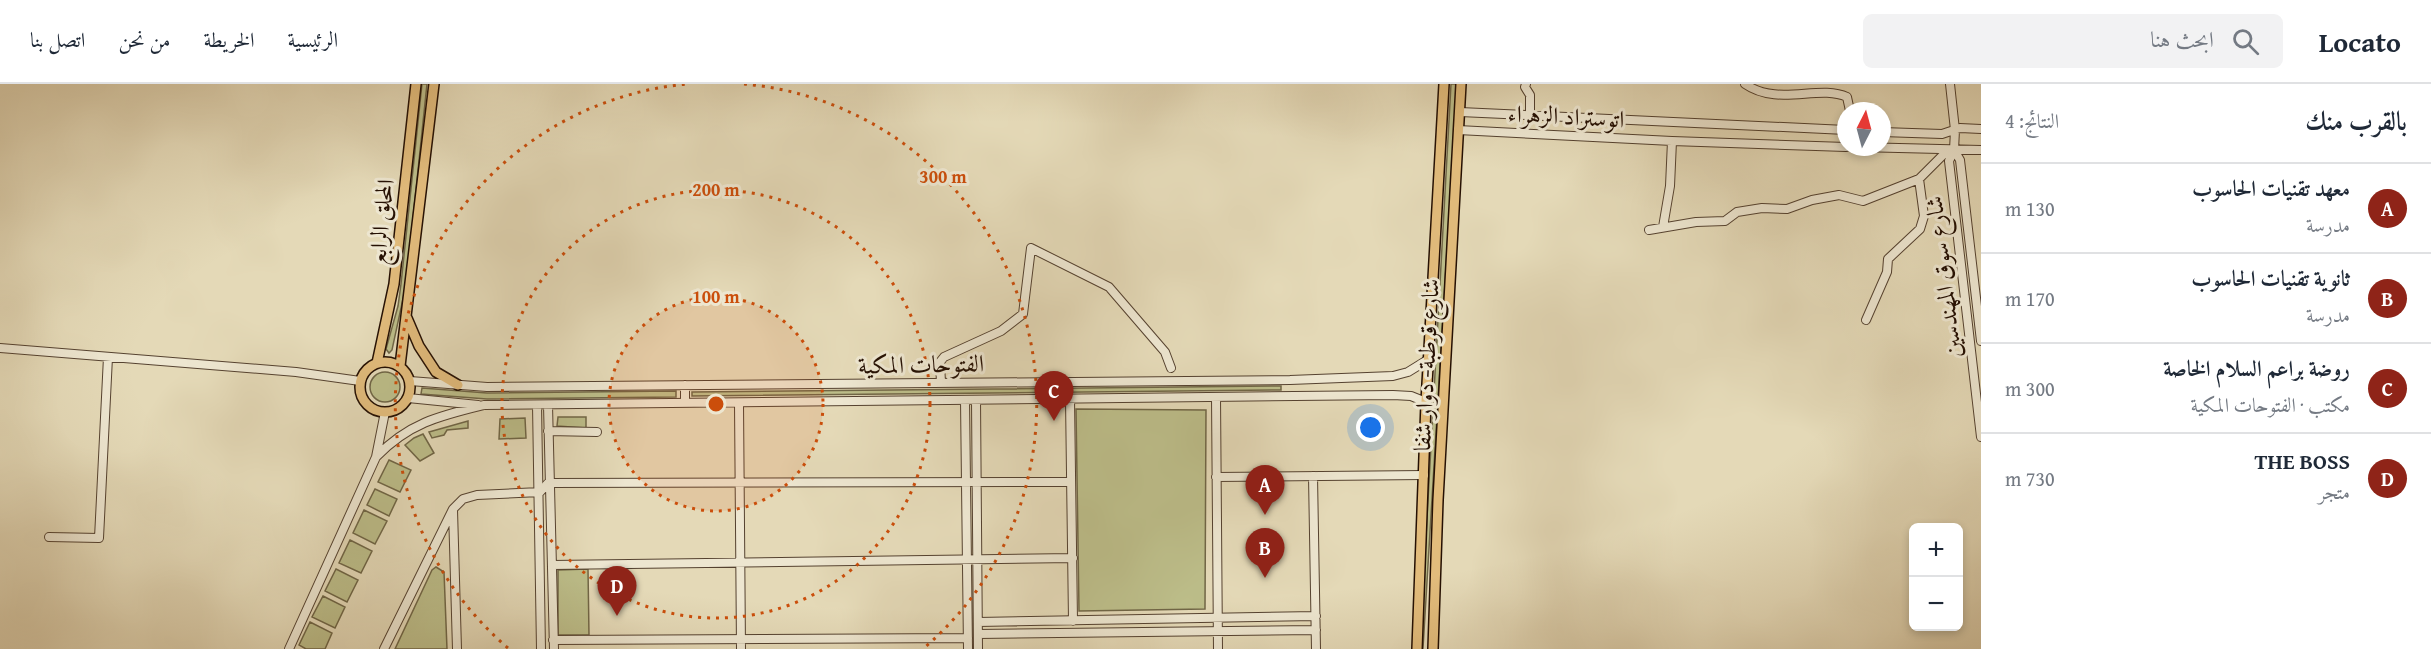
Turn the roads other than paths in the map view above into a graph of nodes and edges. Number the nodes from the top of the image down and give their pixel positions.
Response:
1 (416, 84) edge
2 (434, 84) edge
3 (1444, 84) edge
4 (1461, 84) edge
5 (1526, 84) edge
6 (1744, 84) edge
7 (1950, 84) edge
8 (1848, 102) edge
9 (1460, 112) junction
10 (1530, 115) junction
11 (1981, 129) edge
12 (1458, 130) junction
13 (1837, 130) edge
14 (1955, 130) junction
15 (1891, 132) edge
16 (1672, 141) junction
17 (1837, 147) edge
18 (1891, 148) edge
19 (1951, 150) junction
20 (1981, 150) edge
21 (1919, 179) junction
22 (1966, 212) junction
23 (1956, 214) junction
24 (1663, 227) junction
25 (1649, 230) dead end
26 (407, 318) junction
27 (1866, 320) dead end
28 (1981, 340) edge
29 (0, 348) edge
30 (108, 357) junction
31 (1429, 359) junction
32 (377, 363) junction
33 (400, 366) junction
34 (1172, 368) dead end
35 (1290, 380) junction
36 (360, 381) junction
37 (410, 381) junction
38 (941, 383) junction
39 (458, 385) junction
40 (686, 385) junction
41 (1291, 396) junction
42 (1216, 397) junction
43 (408, 398) junction
44 (1070, 399) junction
45 (965, 400) junction
46 (975, 400) junction
47 (739, 402) junction
48 (1426, 402) junction
49 (685, 403) junction
50 (484, 405) junction
51 (537, 405) junction
52 (548, 405) junction
53 (385, 412) junction
54 (548, 431) junction
55 (597, 432) dead end
56 (1981, 438) edge
57 (376, 457) junction
58 (1424, 475) junction
59 (1313, 476) junction
60 (1216, 477) junction
61 (966, 482) junction
62 (976, 482) junction
63 (1071, 482) junction
64 (548, 483) junction
65 (739, 483) junction
66 (540, 492) junction
67 (1423, 500) junction
68 (1438, 500) junction
69 (453, 509) junction
70 (49, 537) dead end
71 (1073, 558) junction
72 (967, 560) junction
73 (977, 560) junction
74 (740, 563) junction
75 (552, 565) junction
76 (1316, 616) junction
77 (1217, 618) junction
78 (1073, 621) junction
79 (978, 622) junction
80 (1316, 630) junction
81 (1218, 631) junction
82 (978, 634) junction
83 (968, 638) junction
84 (741, 639) junction
85 (553, 645) edge
86 (289, 649) edge
87 (384, 649) edge
88 (457, 649) edge
89 (541, 649) edge
90 (741, 649) edge
91 (968, 649) edge
92 (978, 649) edge
93 (1218, 649) edge
94 (1316, 649) edge
95 (1417, 649) edge
96 (1433, 649) edge

1 - 32 main road, المحلق الرابع
2 - 26 main road
3 - 31 main road
4 - 9 main road, شارع قرطبة- دوار شفا
5 - 10 street
6 - 8 street
7 - 14 street, شارع سوق المهندسين
9 - 10 street, اتوستراد الزهراء
9 - 12 main road, شارع قرطبة- دوار شفا
10 - 13 street, اتوستراد الزهراء
11 - 14 street
12 - 16 street, اتوستراد الزهراء
12 - 68 main road, شارع قرطبة- دوار شفا
14 - 15 street
14 - 19 street, شارع سوق المهندسين
16 - 17 street, اتوستراد الزهراء
16 - 24 street
18 - 19 street
19 - 20 street
19 - 21 street
19 - 22 street
19 - 23 street, شارع سوق المهندسين
21 - 24 street
21 - 27 street
22 - 23 street
22 - 28 street
23 - 56 street, شارع سوق المهندسين
24 - 25 street
26 - 33 main road
26 - 39 main road
29 - 30 street
30 - 36 street
30 - 70 street
31 - 35 street, الفتوحات المكية
31 - 48 main road
32 - 33 main road
32 - 36 main road
33 - 37 main road
34 - 38 street
35 - 38 street, الفتوحات المكية
35 - 41 street
36 - 53 main road
37 - 39 street, الفتوحات المكية
37 - 43 main road
38 - 40 street, الفتوحات المكية
39 - 40 street, الفتوحات المكية
40 - 49 street
41 - 42 street
41 - 48 street
42 - 44 street
42 - 60 street
43 - 50 street
43 - 53 main road
44 - 46 street
44 - 63 street
45 - 46 street
45 - 47 street
45 - 61 street
46 - 62 street
47 - 49 street
47 - 65 street
48 - 58 main road
49 - 52 street
50 - 51 street
50 - 57 street
51 - 52 street
51 - 66 street
52 - 54 street
53 - 57 street
54 - 55 street
54 - 64 street
57 - 86 street
58 - 59 street
58 - 67 main road
59 - 60 street
59 - 76 street
60 - 77 street
61 - 62 street
61 - 65 street
61 - 72 street
62 - 63 street
62 - 73 street
63 - 71 street
64 - 65 street
64 - 66 street
64 - 75 street
65 - 74 street
66 - 69 street
66 - 89 street
67 - 68 main road
67 - 95 main road
68 - 96 main road, شارع قرطبة- دوار شفا
69 - 87 street
69 - 88 street
71 - 73 street
71 - 78 street
72 - 73 street
72 - 74 street
72 - 83 street
73 - 79 street
74 - 75 street
74 - 84 street
75 - 85 street
76 - 77 street
76 - 80 street
77 - 78 street
77 - 81 street
78 - 79 street
79 - 82 street
80 - 81 street
80 - 94 street
81 - 82 street
81 - 93 street
82 - 92 street
83 - 84 street
83 - 91 street
84 - 85 street
84 - 90 street

